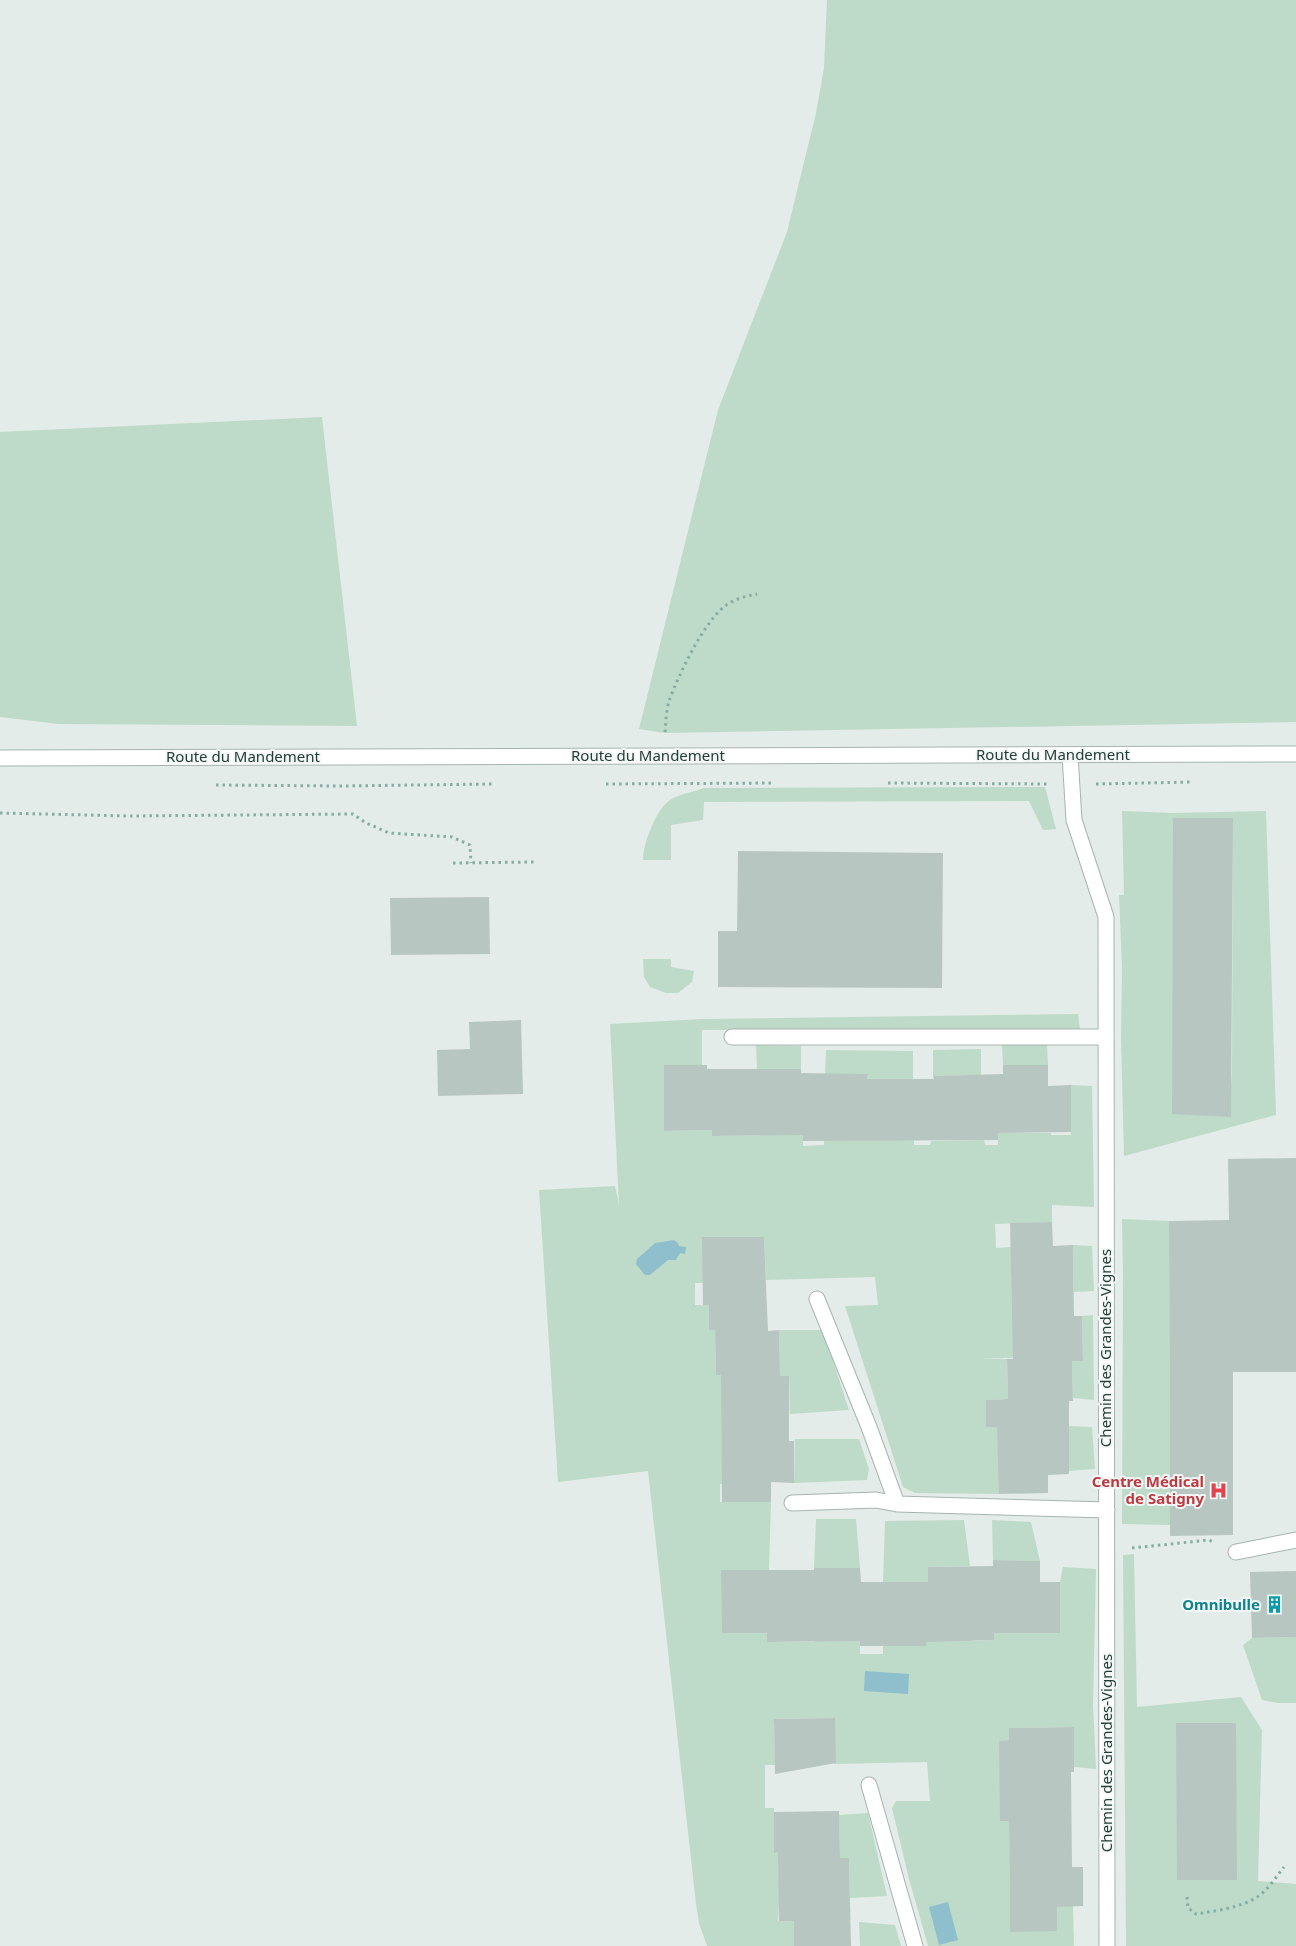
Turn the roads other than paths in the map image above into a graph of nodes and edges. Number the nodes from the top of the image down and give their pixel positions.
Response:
1 (1296, 754) edge
2 (1070, 755) junction
3 (0, 758) edge
4 (732, 1037) dead end
5 (1105, 1037) junction
6 (818, 1299) dead end
7 (792, 1504) dead end
8 (898, 1504) junction
9 (1107, 1510) junction
10 (1296, 1540) edge
11 (1236, 1552) road end
12 (869, 1785) dead end
13 (915, 1946) edge
14 (1107, 1946) edge

1 - 2 street, Route du Mandement
2 - 3 street, Route du Mandement
2 - 5 street, Chemin des Grandes-Vignes
4 - 5 street
5 - 9 street, Chemin des Grandes-Vignes
6 - 8 street
7 - 8 street
8 - 9 street
9 - 14 street, Chemin des Grandes-Vignes
10 - 11 street
12 - 13 street

